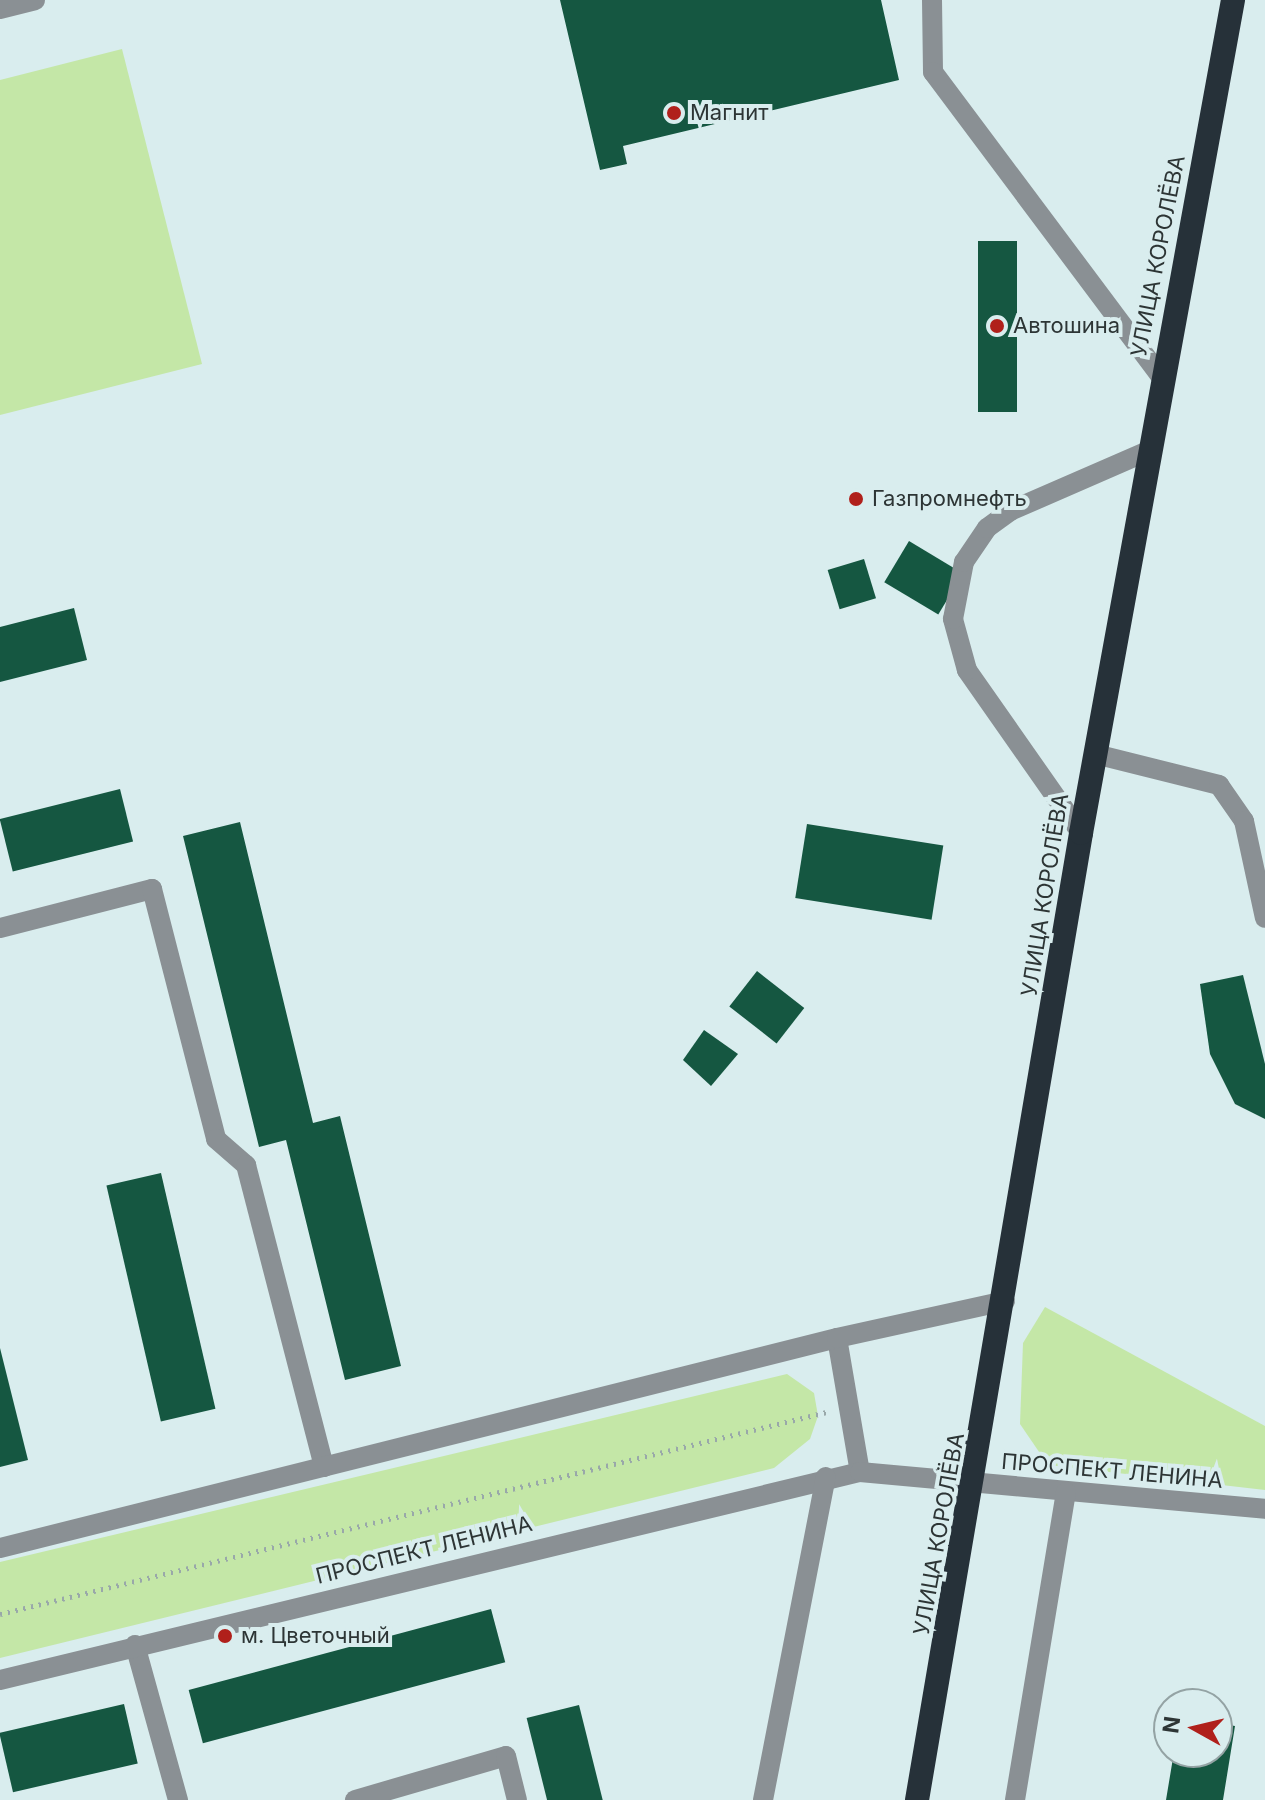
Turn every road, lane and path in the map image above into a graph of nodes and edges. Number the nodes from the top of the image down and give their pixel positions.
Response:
1 (35, 0) edge
2 (932, 0) edge
3 (1233, 0) edge
4 (0, 9) edge
5 (1162, 378) junction
6 (1148, 451) junction
7 (1095, 754) junction
8 (1246, 829) junction
9 (1081, 833) junction
10 (1265, 838) edge
11 (1265, 918) edge
12 (0, 928) edge
13 (1005, 1301) junction
14 (837, 1338) junction
15 (849, 1406) junction
16 (324, 1467) junction
17 (860, 1472) junction
18 (826, 1477) junction
19 (975, 1482) junction
20 (1066, 1492) junction
21 (1265, 1509) edge
22 (0, 1548) edge
23 (0, 1614) edge
24 (135, 1645) junction
25 (0, 1680) edge
26 (178, 1800) edge
27 (355, 1800) edge
28 (517, 1800) edge
29 (763, 1800) edge
30 (917, 1800) edge
31 (1015, 1800) edge

1 - 4 street
2 - 5 street
3 - 5 highway, УЛИЦА КОРОЛЁВА
5 - 6 highway, УЛИЦА КОРОЛЁВА
6 - 7 highway, УЛИЦА КОРОЛЁВА
6 - 9 street
7 - 8 street
7 - 9 highway, УЛИЦА КОРОЛЁВА
8 - 10 street
8 - 11 street
9 - 13 highway, УЛИЦА КОРОЛЁВА
12 - 16 street
13 - 14 street
13 - 19 highway, УЛИЦА КОРОЛЁВА
14 - 15 street
14 - 16 street
15 - 17 street
15 - 23 path
16 - 22 street
17 - 18 street, ПРОСПЕКТ ЛЕНИНА
17 - 19 street, ПРОСПЕКТ ЛЕНИНА
18 - 24 street, ПРОСПЕКТ ЛЕНИНА
18 - 29 street
19 - 20 street, ПРОСПЕКТ ЛЕНИНА
19 - 30 highway, УЛИЦА КОРОЛЁВА
20 - 21 street, ПРОСПЕКТ ЛЕНИНА
20 - 31 street
24 - 25 street, ПРОСПЕКТ ЛЕНИНА
24 - 26 street
27 - 28 street

